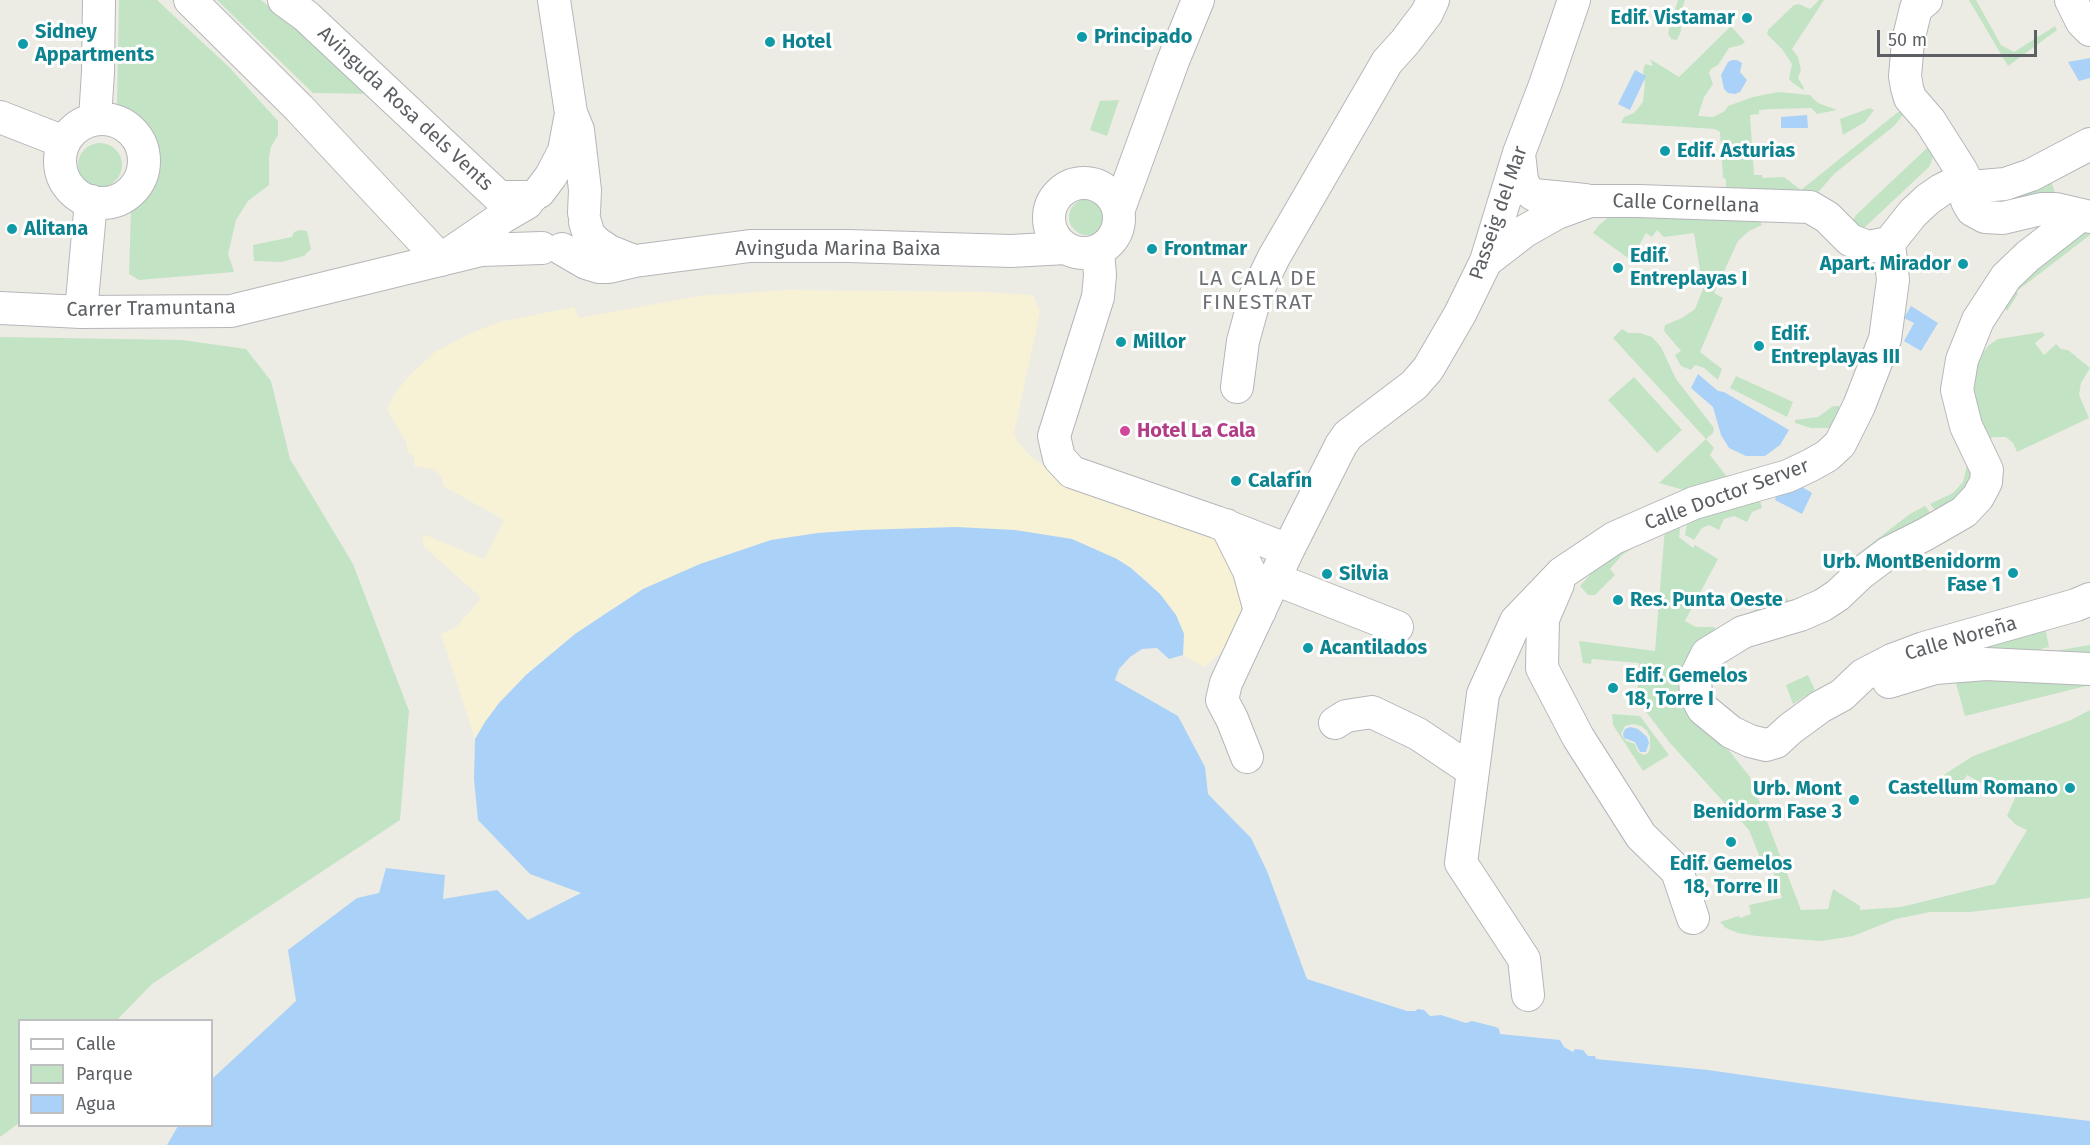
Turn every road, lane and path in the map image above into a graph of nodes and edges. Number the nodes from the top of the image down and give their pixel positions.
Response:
1 (99, 0) edge
2 (189, 0) edge
3 (284, 0) edge
4 (554, 0) edge
5 (1198, 0) edge
6 (1433, 0) edge
7 (1574, 0) edge
8 (2071, 0) edge
9 (1919, 3) edge
10 (2090, 30) edge
11 (571, 113) junction
12 (0, 117) edge
13 (96, 119) junction
14 (64, 142) junction
15 (2090, 144) edge
16 (1519, 153) junction
17 (1966, 185) junction
18 (1112, 192) junction
19 (533, 197) junction
20 (91, 201) junction
21 (1590, 201) junction
22 (2086, 216) edge
23 (585, 217) junction
24 (1049, 220) junction
25 (1889, 243) junction
26 (1066, 248) junction
27 (552, 249) junction
28 (1011, 251) junction
29 (1098, 251) junction
30 (628, 259) junction
31 (441, 260) junction
32 (1486, 261) junction
33 (0, 308) edge
34 (81, 312) junction
35 (1237, 387) dead end
36 (1226, 525) junction
37 (1288, 550) junction
38 (1562, 573) junction
39 (1275, 579) junction
40 (2090, 599) edge
41 (1260, 611) junction
42 (1397, 627) dead end
43 (2090, 669) edge
44 (1842, 695) junction
45 (1335, 723) dead end
46 (1247, 757) dead end
47 (1473, 771) junction
48 (1694, 918) dead end
49 (1528, 995) dead end

1 - 13 street
2 - 31 street
3 - 19 street, Avinguda Rosa dels Vents
4 - 11 street
5 - 18 street
6 - 35 street
7 - 16 street, Passeig del Mar
8 - 10 street
9 - 17 street
11 - 19 street
11 - 23 street
12 - 14 street
13 - 14 street
13 - 20 street
14 - 20 street
15 - 17 street
16 - 21 street
16 - 32 street, Passeig del Mar
17 - 22 street
17 - 25 street
18 - 24 street
18 - 29 street
19 - 23 street
19 - 27 street
19 - 31 street, Carrer Tramuntana
20 - 34 street
21 - 25 street, Calle Cornellana
21 - 32 street, Calle Cornellana
22 - 44 street
23 - 27 street
23 - 30 street
24 - 26 street
24 - 28 street
25 - 38 street, Calle Doctor Server
26 - 28 street, Avinguda Marina Baixa
26 - 29 street
27 - 30 street, Avinguda Marina Baixa
27 - 31 street, Carrer Tramuntana
28 - 30 street, Avinguda Marina Baixa
29 - 36 street
31 - 34 street, Carrer Tramuntana
32 - 37 street, Passeig del Mar
33 - 34 street, Carrer Tramuntana
36 - 37 street
36 - 41 street
37 - 39 street
38 - 47 street, Calle Doctor Server
38 - 48 street
39 - 41 street
39 - 42 street
40 - 44 street, Calle Noreña
41 - 46 street
43 - 44 street
45 - 47 street
47 - 49 street, Calle Doctor Server

